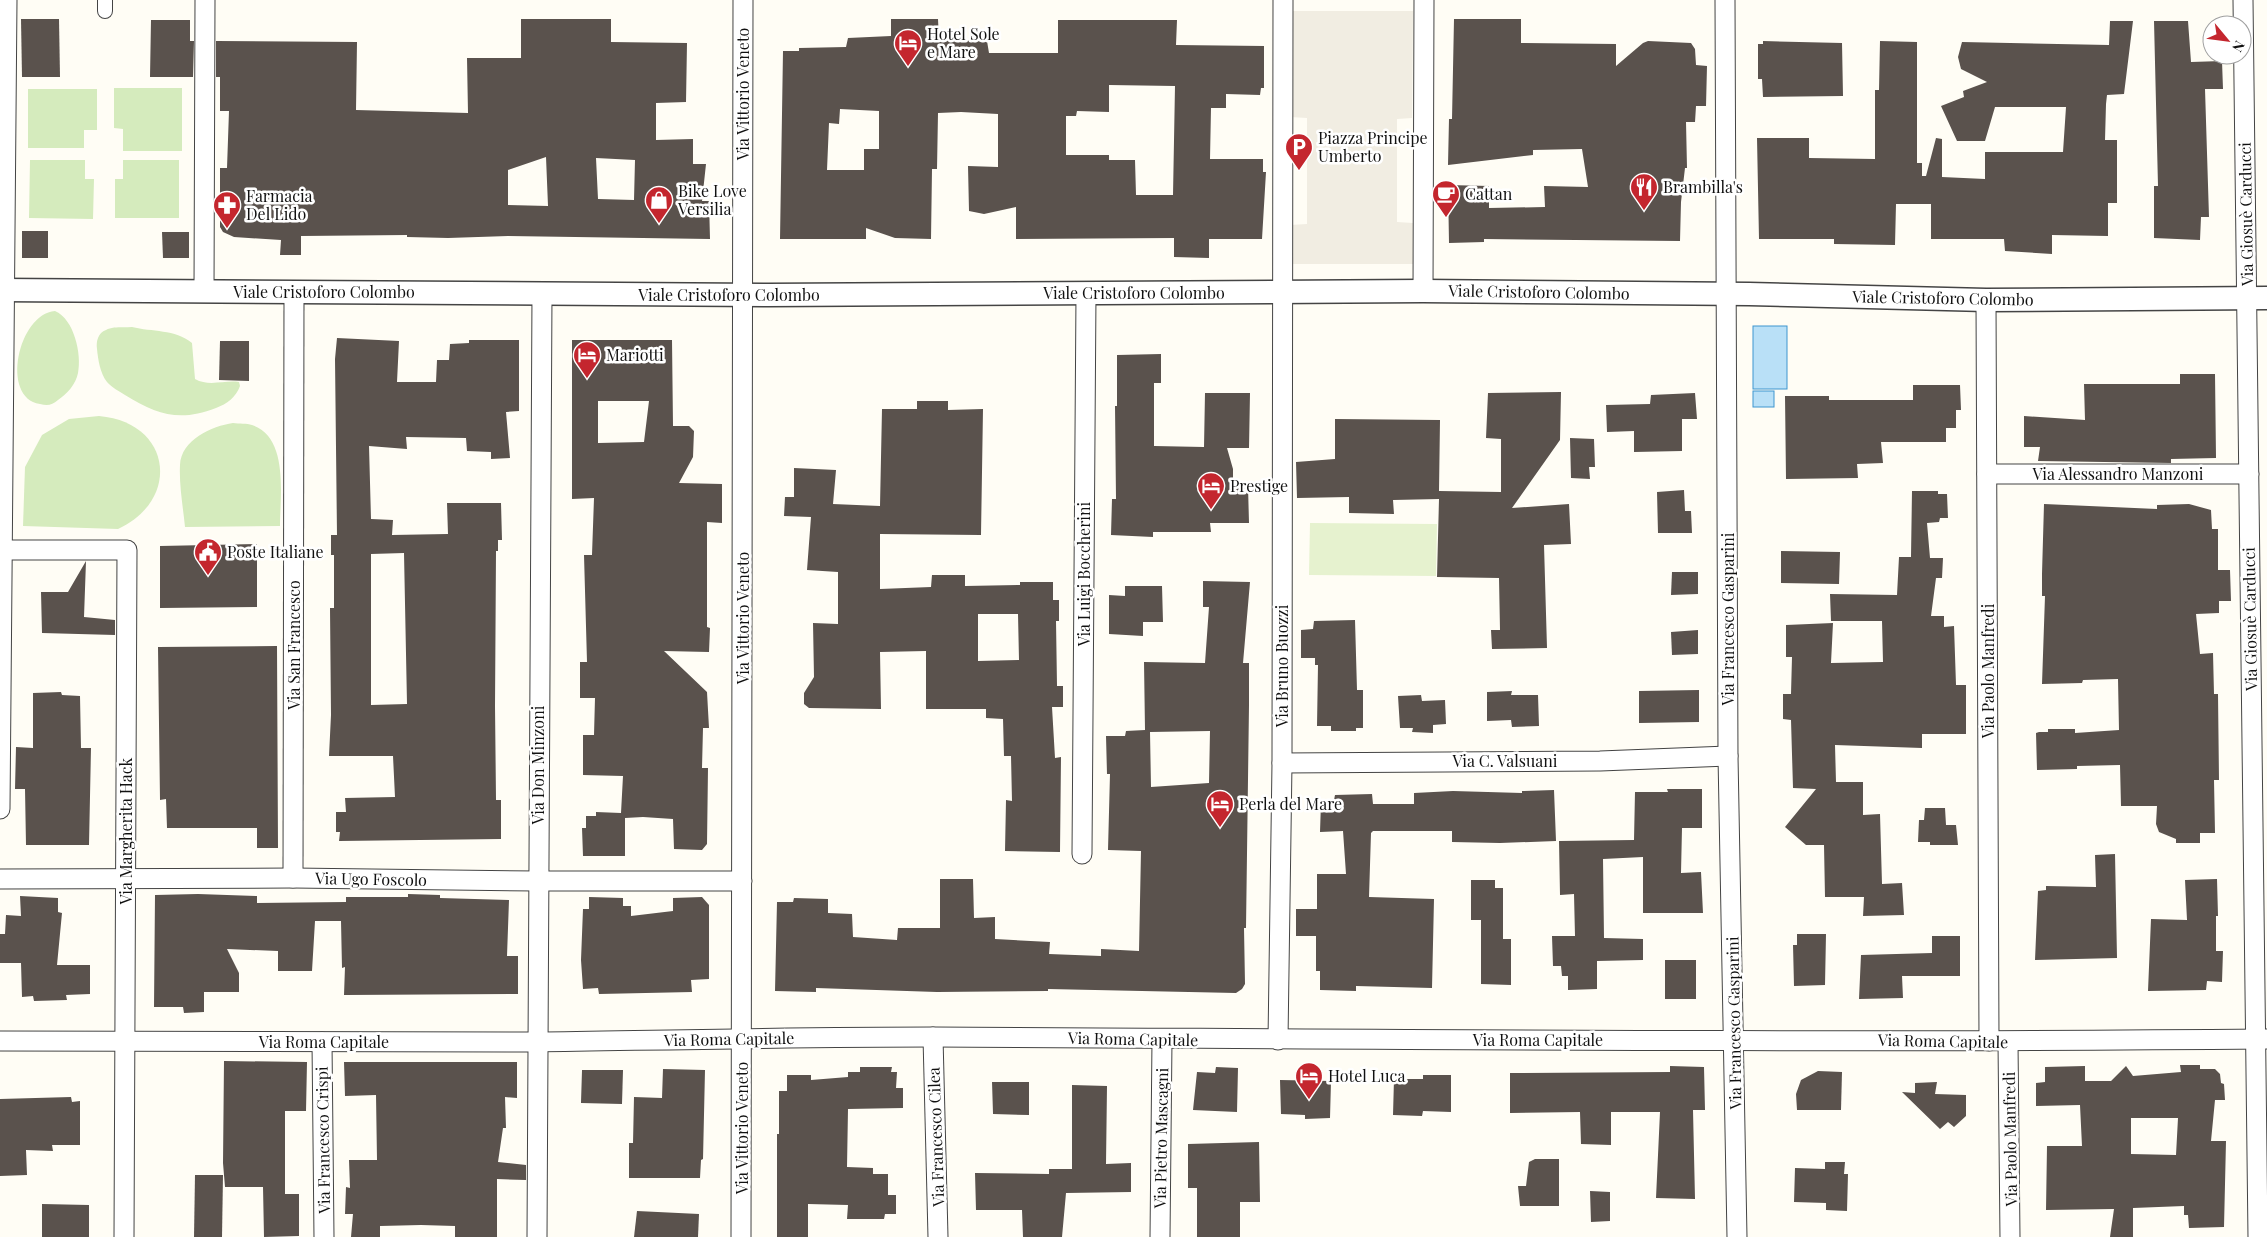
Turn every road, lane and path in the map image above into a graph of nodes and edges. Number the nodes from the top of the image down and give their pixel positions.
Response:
1 (7, 0) edge
2 (206, 0) edge
3 (742, 0) edge
4 (1283, 0) edge
5 (1424, 0) edge
6 (1725, 0) edge
7 (2244, 0) edge
8 (3, 290) edge
9 (1423, 290) junction
10 (204, 292) junction
11 (294, 292) junction
12 (1283, 292) junction
13 (542, 294) junction
14 (1086, 294) junction
15 (1726, 294) junction
16 (743, 295) junction
17 (2257, 298) edge
18 (1986, 300) junction
19 (1987, 474) junction
20 (2248, 474) junction
21 (2, 550) junction
22 (1, 685) edge
23 (1728, 756) junction
24 (1282, 763) junction
25 (0, 809) edge
26 (1082, 854) dead end
27 (126, 878) junction
28 (293, 878) junction
29 (0, 879) edge
30 (538, 881) junction
31 (742, 881) junction
32 (933, 1037) junction
33 (742, 1038) junction
34 (2261, 1039) edge
35 (125, 1040) junction
36 (1162, 1040) junction
37 (1278, 1040) junction
38 (1735, 1040) junction
39 (0, 1041) edge
40 (1989, 1041) junction
41 (322, 1042) junction
42 (538, 1042) junction
43 (2008, 1042) junction
44 (124, 1237) edge
45 (324, 1237) edge
46 (538, 1237) edge
47 (741, 1237) edge
48 (938, 1237) edge
49 (1160, 1237) edge
50 (1737, 1237) edge
51 (2010, 1237) edge
52 (2258, 1237) edge

1 - 8 street
2 - 10 street
3 - 16 street, Via Vittorio Veneto
4 - 12 street
5 - 9 street
6 - 15 street, Via Francesco Gasparini
7 - 17 street, Via Giosuè Carducci
8 - 10 street, Viale Cristoforo Colombo
8 - 21 street
9 - 12 street, Viale Cristoforo Colombo
9 - 15 street, Viale Cristoforo Colombo
10 - 11 street, Viale Cristoforo Colombo
11 - 13 street, Viale Cristoforo Colombo
11 - 28 street, Via San Francesco
12 - 14 street, Viale Cristoforo Colombo
12 - 24 street, Via Bruno Buozzi
13 - 16 street, Viale Cristoforo Colombo
13 - 30 street, Via Don Minzoni
14 - 16 street, Viale Cristoforo Colombo
14 - 26 street, Via Luigi Boccherini
15 - 18 street, Viale Cristoforo Colombo
15 - 23 street, Via Francesco Gasparini
16 - 31 street, Via Vittorio Veneto
17 - 18 street, Viale Cristoforo Colombo
17 - 20 street, Via Giosuè Carducci
18 - 19 street, Via Paolo Manfredi
19 - 20 street, Via Alessandro Manzoni
19 - 40 street, Via Paolo Manfredi
20 - 34 street, Via Giosuè Carducci
21 - 22 street
21 - 27 street, Via Margherita Hack
22 - 25 street
23 - 24 street, Via C. Valsuani
23 - 38 street, Via Francesco Gasparini
24 - 37 street, Via Bruno Buozzi
27 - 28 street, Via Ugo Foscolo
27 - 29 street, Via Ugo Foscolo
27 - 35 street, Via Margherita Hack
28 - 30 street, Via Ugo Foscolo
30 - 31 street, Via Ugo Foscolo
30 - 42 street, Via Don Minzoni
31 - 33 street, Via Vittorio Veneto
32 - 33 street, Via Roma Capitale
32 - 36 street, Via Roma Capitale
32 - 48 street, Via Francesco Cilea
33 - 42 street, Via Roma Capitale
33 - 47 street, Via Vittorio Veneto
34 - 43 street, Via Roma Capitale
34 - 52 street, Via Giosuè Carducci
35 - 39 street, Via Roma Capitale
35 - 41 street, Via Roma Capitale
35 - 44 street, Via Margherita Hack
36 - 37 street, Via Roma Capitale
36 - 49 street, Via Pietro Mascagni
37 - 38 street, Via Roma Capitale
38 - 40 street, Via Roma Capitale
38 - 50 street, Via Francesco Gasparini
40 - 43 street, Via Roma Capitale
41 - 42 street, Via Roma Capitale
41 - 45 street, Via Francesco Crispi
42 - 46 street, Via Don Minzoni
43 - 51 street, Via Paolo Manfredi

